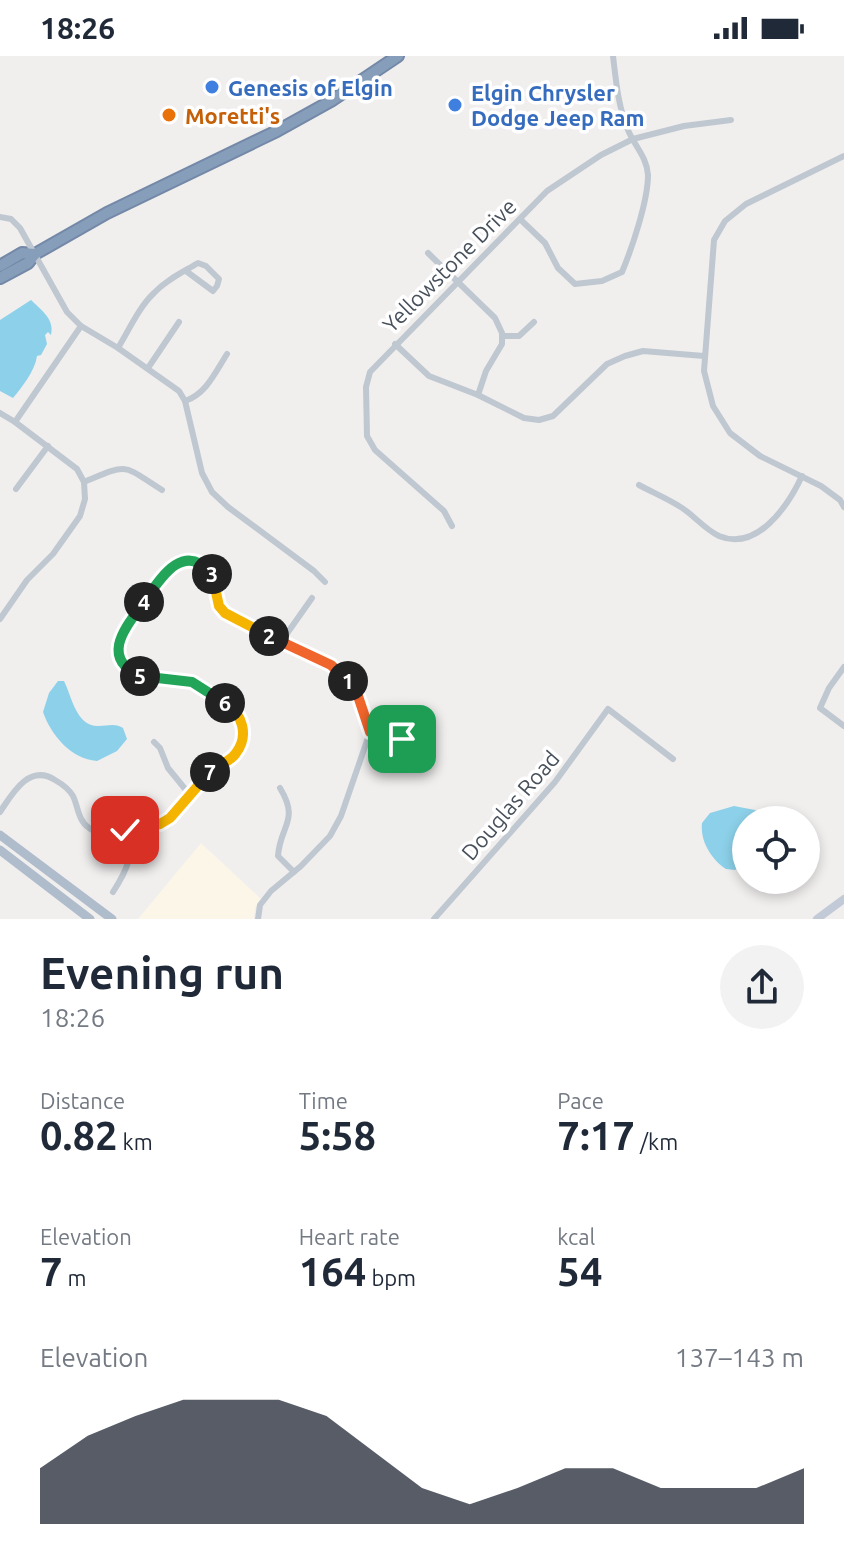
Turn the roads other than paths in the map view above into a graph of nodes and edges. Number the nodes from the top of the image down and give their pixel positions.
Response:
1 (398, 56) edge
2 (613, 56) edge
3 (731, 120) dead end
4 (633, 139) junction
5 (844, 156) edge
6 (0, 217) edge
7 (521, 220) junction
8 (428, 253) dead end
9 (35, 254) junction
10 (0, 266) edge
11 (186, 271) junction
12 (0, 278) edge
13 (457, 282) junction
14 (179, 322) dead end
15 (534, 322) dead end
16 (81, 326) junction
17 (502, 336) junction
18 (395, 344) junction
19 (118, 348) junction
20 (227, 354) dead end
21 (704, 356) junction
22 (148, 368) junction
23 (478, 395) junction
24 (185, 401) junction
25 (0, 413) edge
26 (15, 422) junction
27 (48, 446) junction
28 (802, 476) junction
29 (84, 482) junction
30 (639, 485) dead end
31 (16, 489) dead end
32 (162, 490) dead end
33 (844, 507) edge
34 (452, 526) dead end
35 (325, 582) dead end
36 (312, 598) dead end
37 (0, 619) edge
38 (281, 642) junction
39 (844, 667) edge
40 (844, 726) edge
41 (370, 732) junction
42 (397, 732) dead end
43 (154, 742) dead end
44 (673, 759) dead end
45 (280, 788) dead end
46 (190, 795) junction
47 (0, 812) edge
48 (128, 829) junction
49 (0, 835) edge
50 (0, 850) edge
51 (294, 872) junction
52 (113, 892) dead end
53 (844, 899) edge
54 (90, 919) edge
55 (112, 919) edge
56 (258, 919) edge
57 (434, 919) edge
58 (817, 919) edge

1 - 9 highway
2 - 4 street
3 - 4 street, Yellowstone Drive
4 - 7 street, Yellowstone Drive
4 - 7 street
5 - 21 street
6 - 9 street
7 - 13 street, Yellowstone Drive
8 - 13 street
9 - 10 highway
9 - 12 highway
9 - 16 street
11 - 11 street
11 - 19 street
13 - 17 street
13 - 18 street, Yellowstone Drive
14 - 22 street
15 - 17 street
16 - 19 street
16 - 26 street
17 - 23 street
18 - 23 street
18 - 34 street, Yellowstone Drive
19 - 22 street
20 - 24 street
21 - 23 street
21 - 28 street
22 - 24 street
24 - 35 street
25 - 26 street
26 - 27 street
27 - 29 street
27 - 31 street
28 - 30 street
28 - 33 street
29 - 32 street
29 - 37 street
36 - 38 street
38 - 41 street
38 - 46 street
39 - 40 street
41 - 42 street
41 - 51 street
43 - 46 street
44 - 57 street, Douglas Road
45 - 51 street
46 - 48 street
47 - 48 street
48 - 52 street
49 - 55 main road
50 - 54 main road
51 - 56 street
53 - 58 main road

